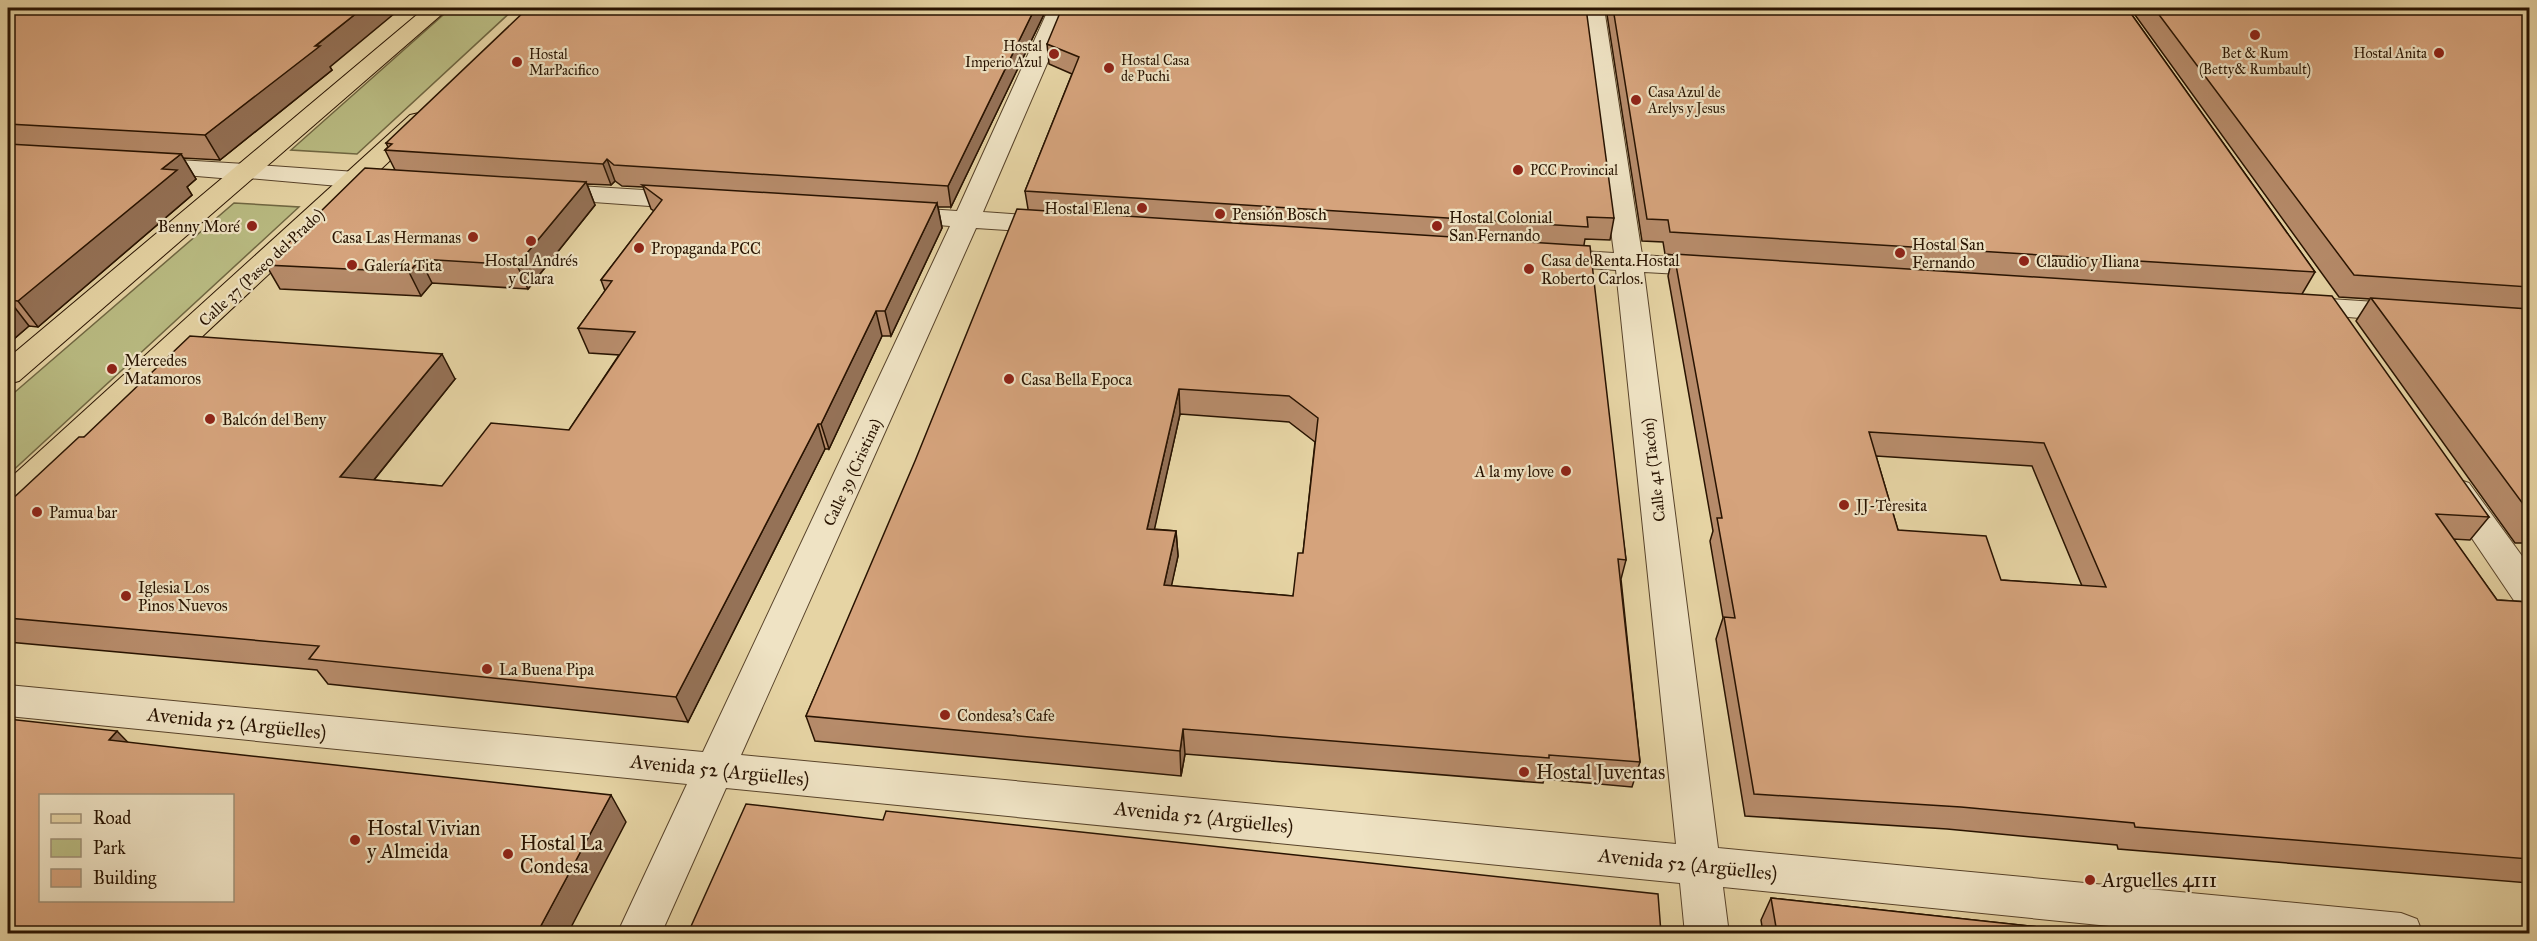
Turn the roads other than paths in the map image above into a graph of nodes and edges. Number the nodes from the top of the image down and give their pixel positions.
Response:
1 (438, 8) edge
2 (1060, 8) edge
3 (1593, 8) edge
4 (433, 106) edge
5 (126, 165) edge
6 (245, 172) junction
7 (356, 180) junction
8 (414, 183) edge
9 (520, 190) edge
10 (720, 203) edge
11 (873, 213) edge
12 (967, 219) junction
13 (1085, 227) edge
14 (1523, 255) edge
15 (1629, 262) junction
16 (1736, 269) edge
17 (2308, 279) edge
18 (2269, 304) edge
19 (2328, 308) junction
20 (2435, 315) edge
21 (2348, 336) edge
22 (8, 374) edge
23 (2442, 471) edge
24 (8, 499) edge
25 (2529, 595) edge
26 (8, 701) edge
27 (715, 770) junction
28 (1699, 866) junction
29 (639, 933) edge
30 (1707, 933) edge
31 (2401, 933) edge

1 - 6 main road
2 - 12 street, Calle 39 (Cristina)
3 - 15 street, Calle 41 (Tacón)
4 - 7 main road, Calle 37 (Paseo del Prado)
5 - 6 street
6 - 7 street
6 - 22 main road
7 - 8 street
7 - 24 main road, Calle 37 (Paseo del Prado)
9 - 10 street
11 - 12 street
12 - 13 street
12 - 27 street, Calle 39 (Cristina)
14 - 15 street
15 - 16 street
15 - 28 street, Calle 41 (Tacón)
17 - 19 street
18 - 19 street
19 - 20 street
19 - 21 street
23 - 25 street
26 - 27 street, Avenida 52 (Argüelles)
27 - 28 street, Avenida 52 (Argüelles)
27 - 29 street, Calle 39 (Cristina)
28 - 30 street, Calle 41 (Tacón)
28 - 31 street, Avenida 52 (Argüelles)

